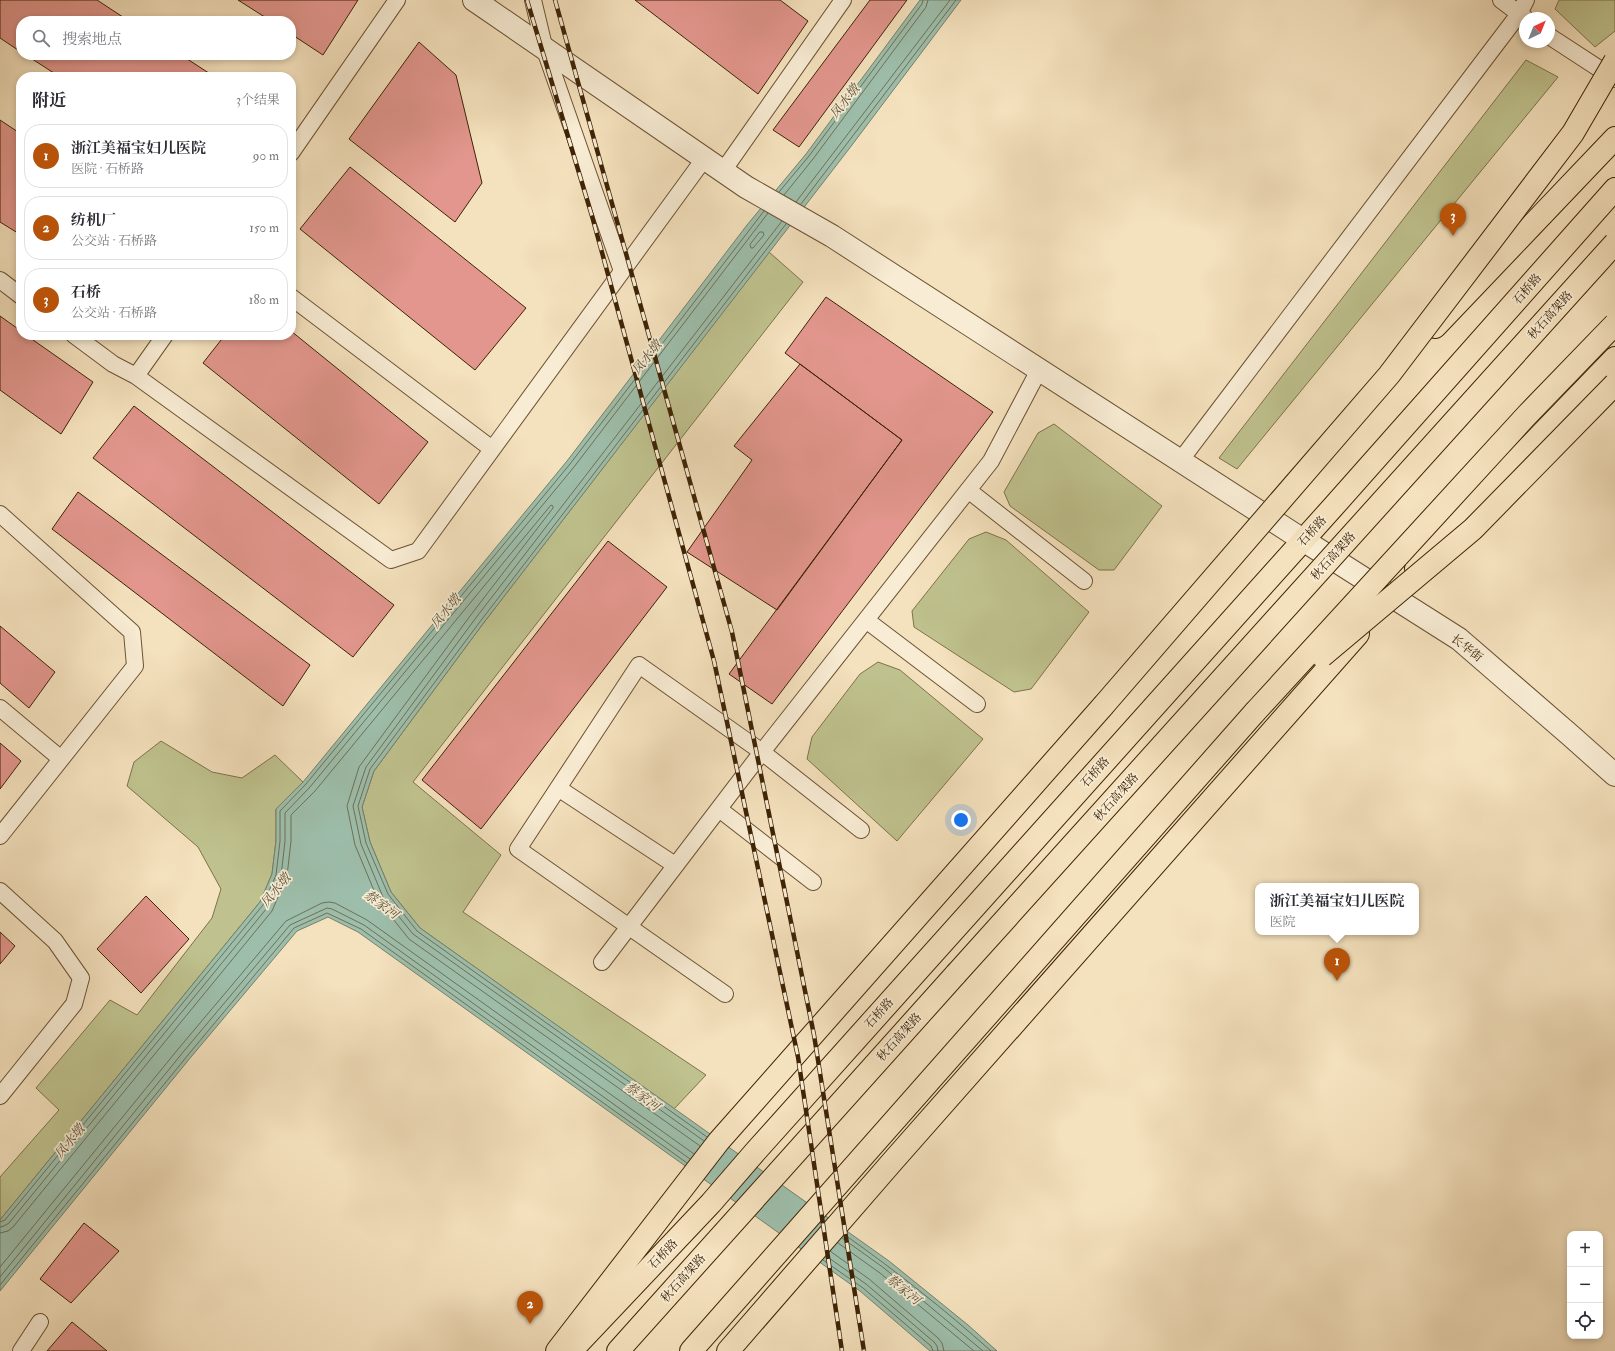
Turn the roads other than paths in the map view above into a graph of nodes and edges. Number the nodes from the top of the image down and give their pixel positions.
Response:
1 (397, 0) edge
2 (474, 0) edge
3 (533, 0) edge
4 (844, 0) edge
5 (1501, 0) edge
6 (1524, 11) edge
7 (1555, 40) edge
8 (545, 50) junction
9 (1615, 61) edge
10 (1615, 79) edge
11 (1615, 138) edge
12 (296, 146) edge
13 (704, 159) junction
14 (723, 171) junction
15 (1615, 189) edge
16 (1615, 243) edge
17 (622, 271) junction
18 (0, 280) edge
19 (16, 292) edge
20 (296, 301) edge
21 (1615, 324) edge
22 (81, 340) edge
23 (161, 340) edge
24 (1615, 358) edge
25 (1039, 370) junction
26 (1389, 375) junction
27 (136, 376) junction
28 (1615, 384) edge
29 (492, 449) junction
30 (1180, 461) junction
31 (968, 490) junction
32 (0, 514) edge
33 (1303, 540) junction
34 (1084, 581) dead end
35 (1391, 597) junction
36 (866, 620) junction
37 (977, 704) dead end
38 (0, 708) edge
39 (1255, 712) junction
40 (762, 752) junction
41 (61, 759) junction
42 (1615, 775) edge
43 (558, 788) junction
44 (718, 809) junction
45 (861, 830) dead end
46 (0, 836) edge
47 (675, 865) junction
48 (813, 882) dead end
49 (0, 891) edge
50 (629, 926) junction
51 (602, 962) dead end
52 (725, 994) dead end
53 (0, 1096) edge
54 (40, 1322) dead end
55 (21, 1351) edge
56 (557, 1351) edge
57 (571, 1351) edge
58 (618, 1351) edge
59 (691, 1351) edge
60 (728, 1351) edge

1 - 12 lane
2 - 8 street, 长华街
3 - 8 lane
4 - 14 lane
5 - 6 lane
6 - 30 lane
7 - 10 lane
8 - 13 street, 长华街
8 - 17 lane
9 - 26 main road, bridge
11 - 26 main road, bridge
13 - 14 street, 长华街
13 - 17 lane
14 - 25 street, 长华街
15 - 33 main road, 石桥路
16 - 58 main road, 秋石高架路, bridge
17 - 29 lane
18 - 19 lane
20 - 29 lane
21 - 39 main road, bridge
22 - 27 lane
23 - 27 lane
24 - 35 main road
25 - 30 street, 长华街
25 - 31 lane
26 - 56 main road, bridge
27 - 29 lane
28 - 39 main road, bridge
30 - 33 street, 长华街
31 - 34 lane
31 - 36 lane
32 - 41 lane
33 - 35 street, 长华街
33 - 57 main road, 石桥路
35 - 42 street, 长华街
35 - 60 main road
36 - 37 lane
36 - 40 lane
38 - 41 lane
39 - 59 main road
40 - 43 lane
40 - 44 lane
40 - 45 lane
41 - 46 lane
43 - 47 lane
43 - 50 lane
44 - 47 lane
44 - 48 lane
47 - 50 lane
49 - 53 lane
50 - 51 lane
50 - 52 lane
54 - 55 lane

